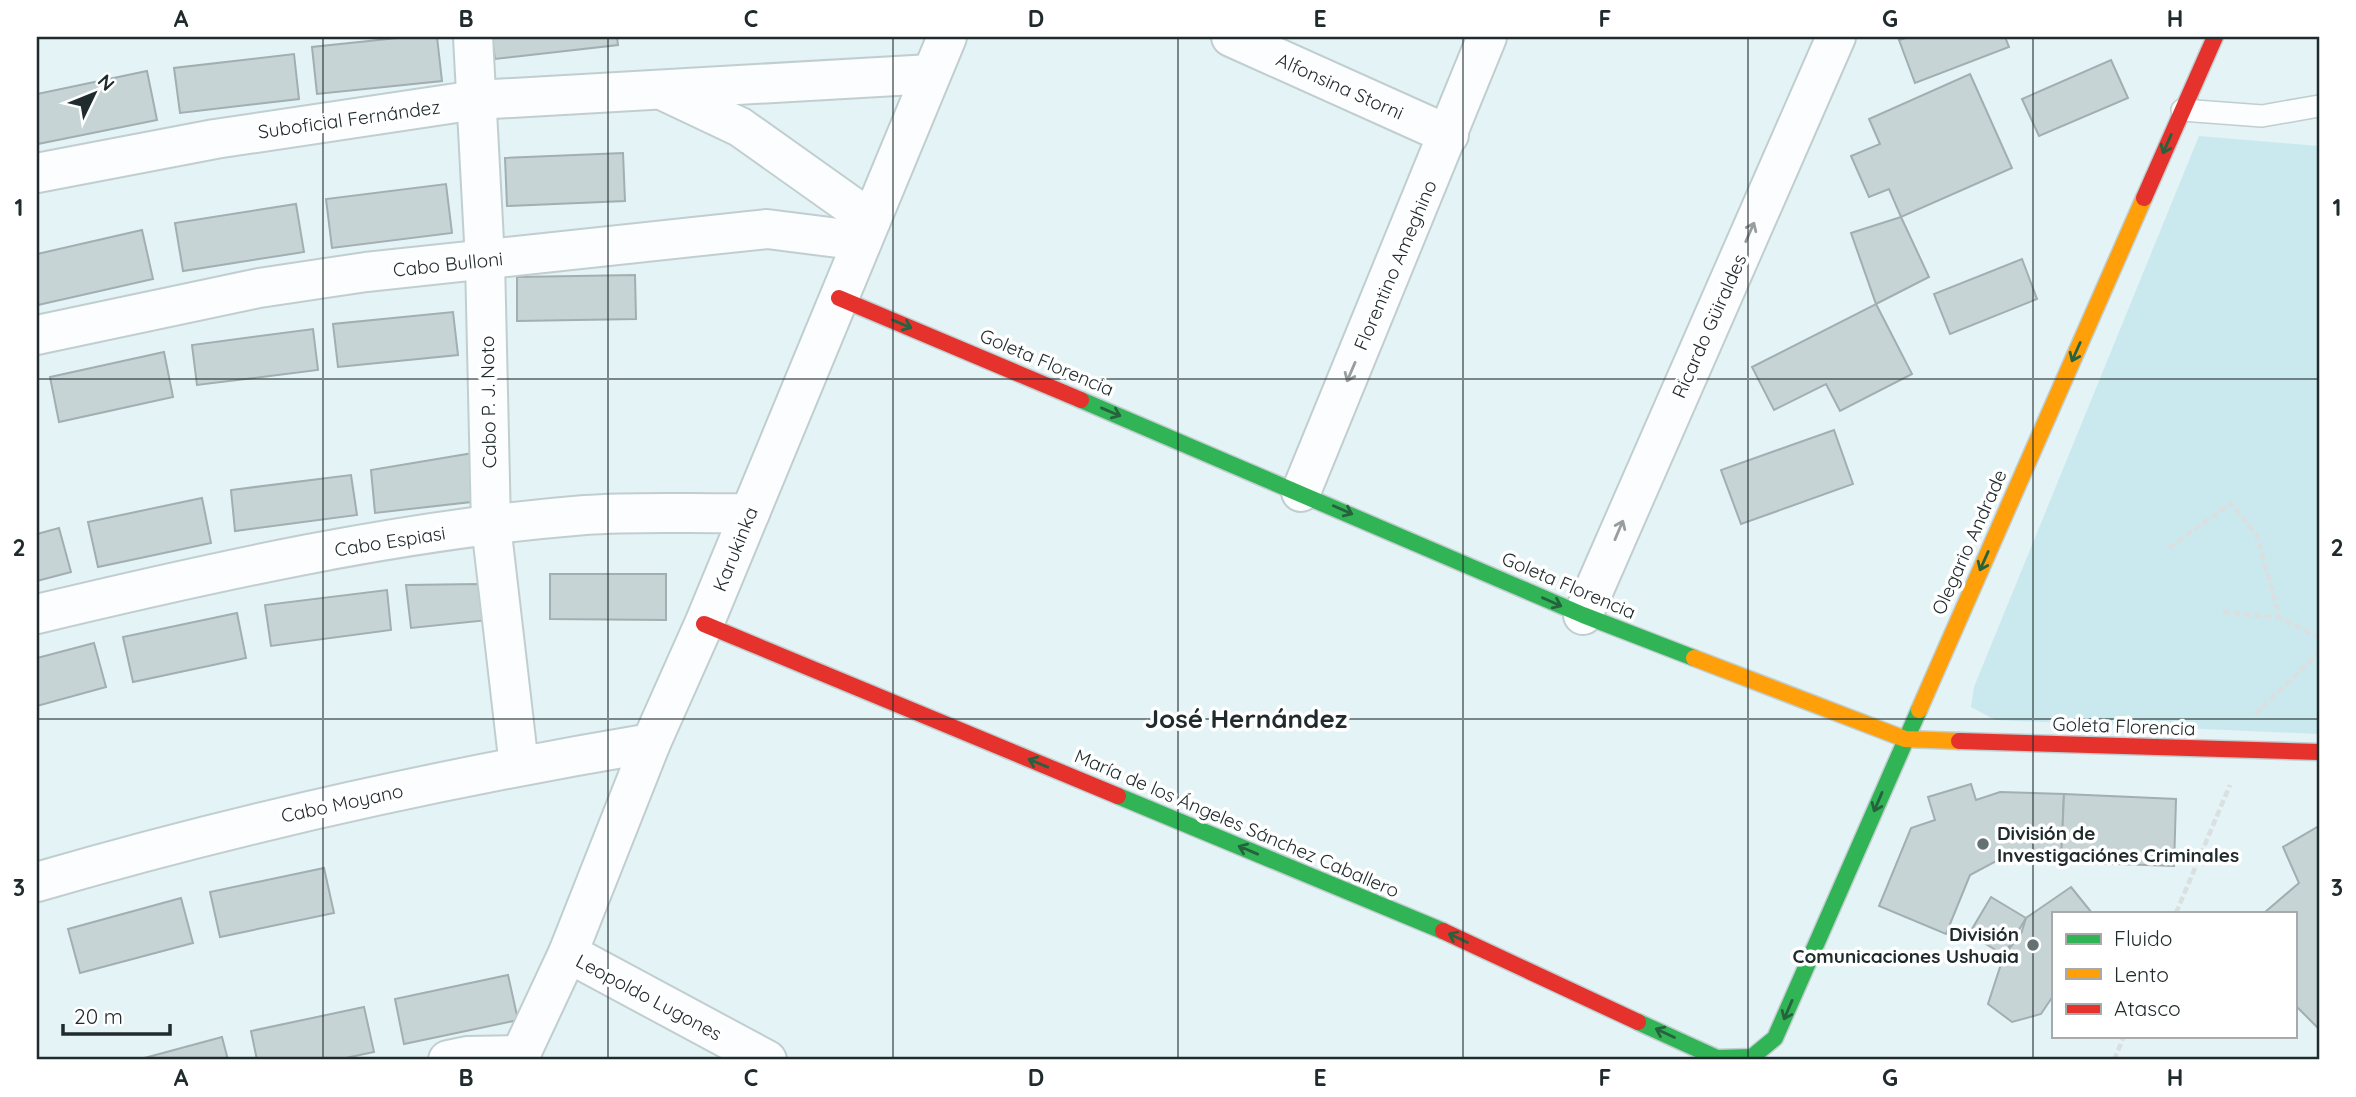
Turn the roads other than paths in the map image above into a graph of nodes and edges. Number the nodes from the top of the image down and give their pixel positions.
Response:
1 (473, 37) edge
2 (947, 37) edge
3 (1231, 37) edge
4 (1487, 37) edge
5 (1836, 37) edge
6 (2215, 37) edge
7 (931, 74) junction
8 (664, 92) junction
9 (476, 100) junction
10 (2319, 106) edge
11 (2182, 110) junction
12 (1449, 135) junction
13 (37, 173) edge
14 (866, 231) junction
15 (485, 260) junction
16 (839, 298) junction
17 (37, 335) edge
18 (1301, 492) junction
19 (750, 513) junction
20 (491, 525) junction
21 (37, 614) edge
22 (1583, 615) junction
23 (704, 624) junction
24 (1906, 739) junction
25 (651, 743) junction
26 (2319, 752) edge
27 (519, 765) junction
28 (37, 882) edge
29 (568, 953) junction
30 (1752, 1057) joint
31 (519, 1058) edge
32 (448, 1060) edge
33 (767, 1060) edge

1 - 9 street, Cabo P. J. Noto
2 - 7 street, Karukinka
3 - 12 street, Alfonsina Storni
4 - 12 street, Florentino Ameghino
22 -> 5 street, Ricardo Güiraldes
6 - 11 street, Olegario Andrade
7 - 8 street, Suboficial Fernández
7 - 14 street, Karukinka
8 - 9 street, Suboficial Fernández
8 - 14 street, Suboficial Fernández
9 - 13 street, Suboficial Fernández
9 - 15 street, Cabo P. J. Noto
10 - 11 lane
11 -> 24 street, Olegario Andrade
12 -> 18 street, Florentino Ameghino
14 - 15 street, Cabo Bulloni
14 - 16 street, Karukinka
15 - 17 street, Cabo Bulloni
15 - 20 street, Cabo P. J. Noto
16 -> 18 street, Goleta Florencia
16 - 19 street, Karukinka
18 -> 22 street, Goleta Florencia
19 - 20 street, Cabo Espiasi
19 - 23 street, Karukinka
20 - 21 street, Cabo Espiasi
20 - 27 street, Cabo P. J. Noto
22 - 24 street, Goleta Florencia
23 - 25 street, Karukinka
30 -> 23 street, María de los Ángeles Sánchez Caballero
24 - 26 street, Goleta Florencia
24 -> 30 street, Olegario Andrade
25 - 27 street, Cabo Moyano
25 - 29 street, Karukinka
27 - 28 street, Cabo Moyano
29 - 31 street, Karukinka
29 - 33 street, Leopoldo Lugones
31 - 32 street

